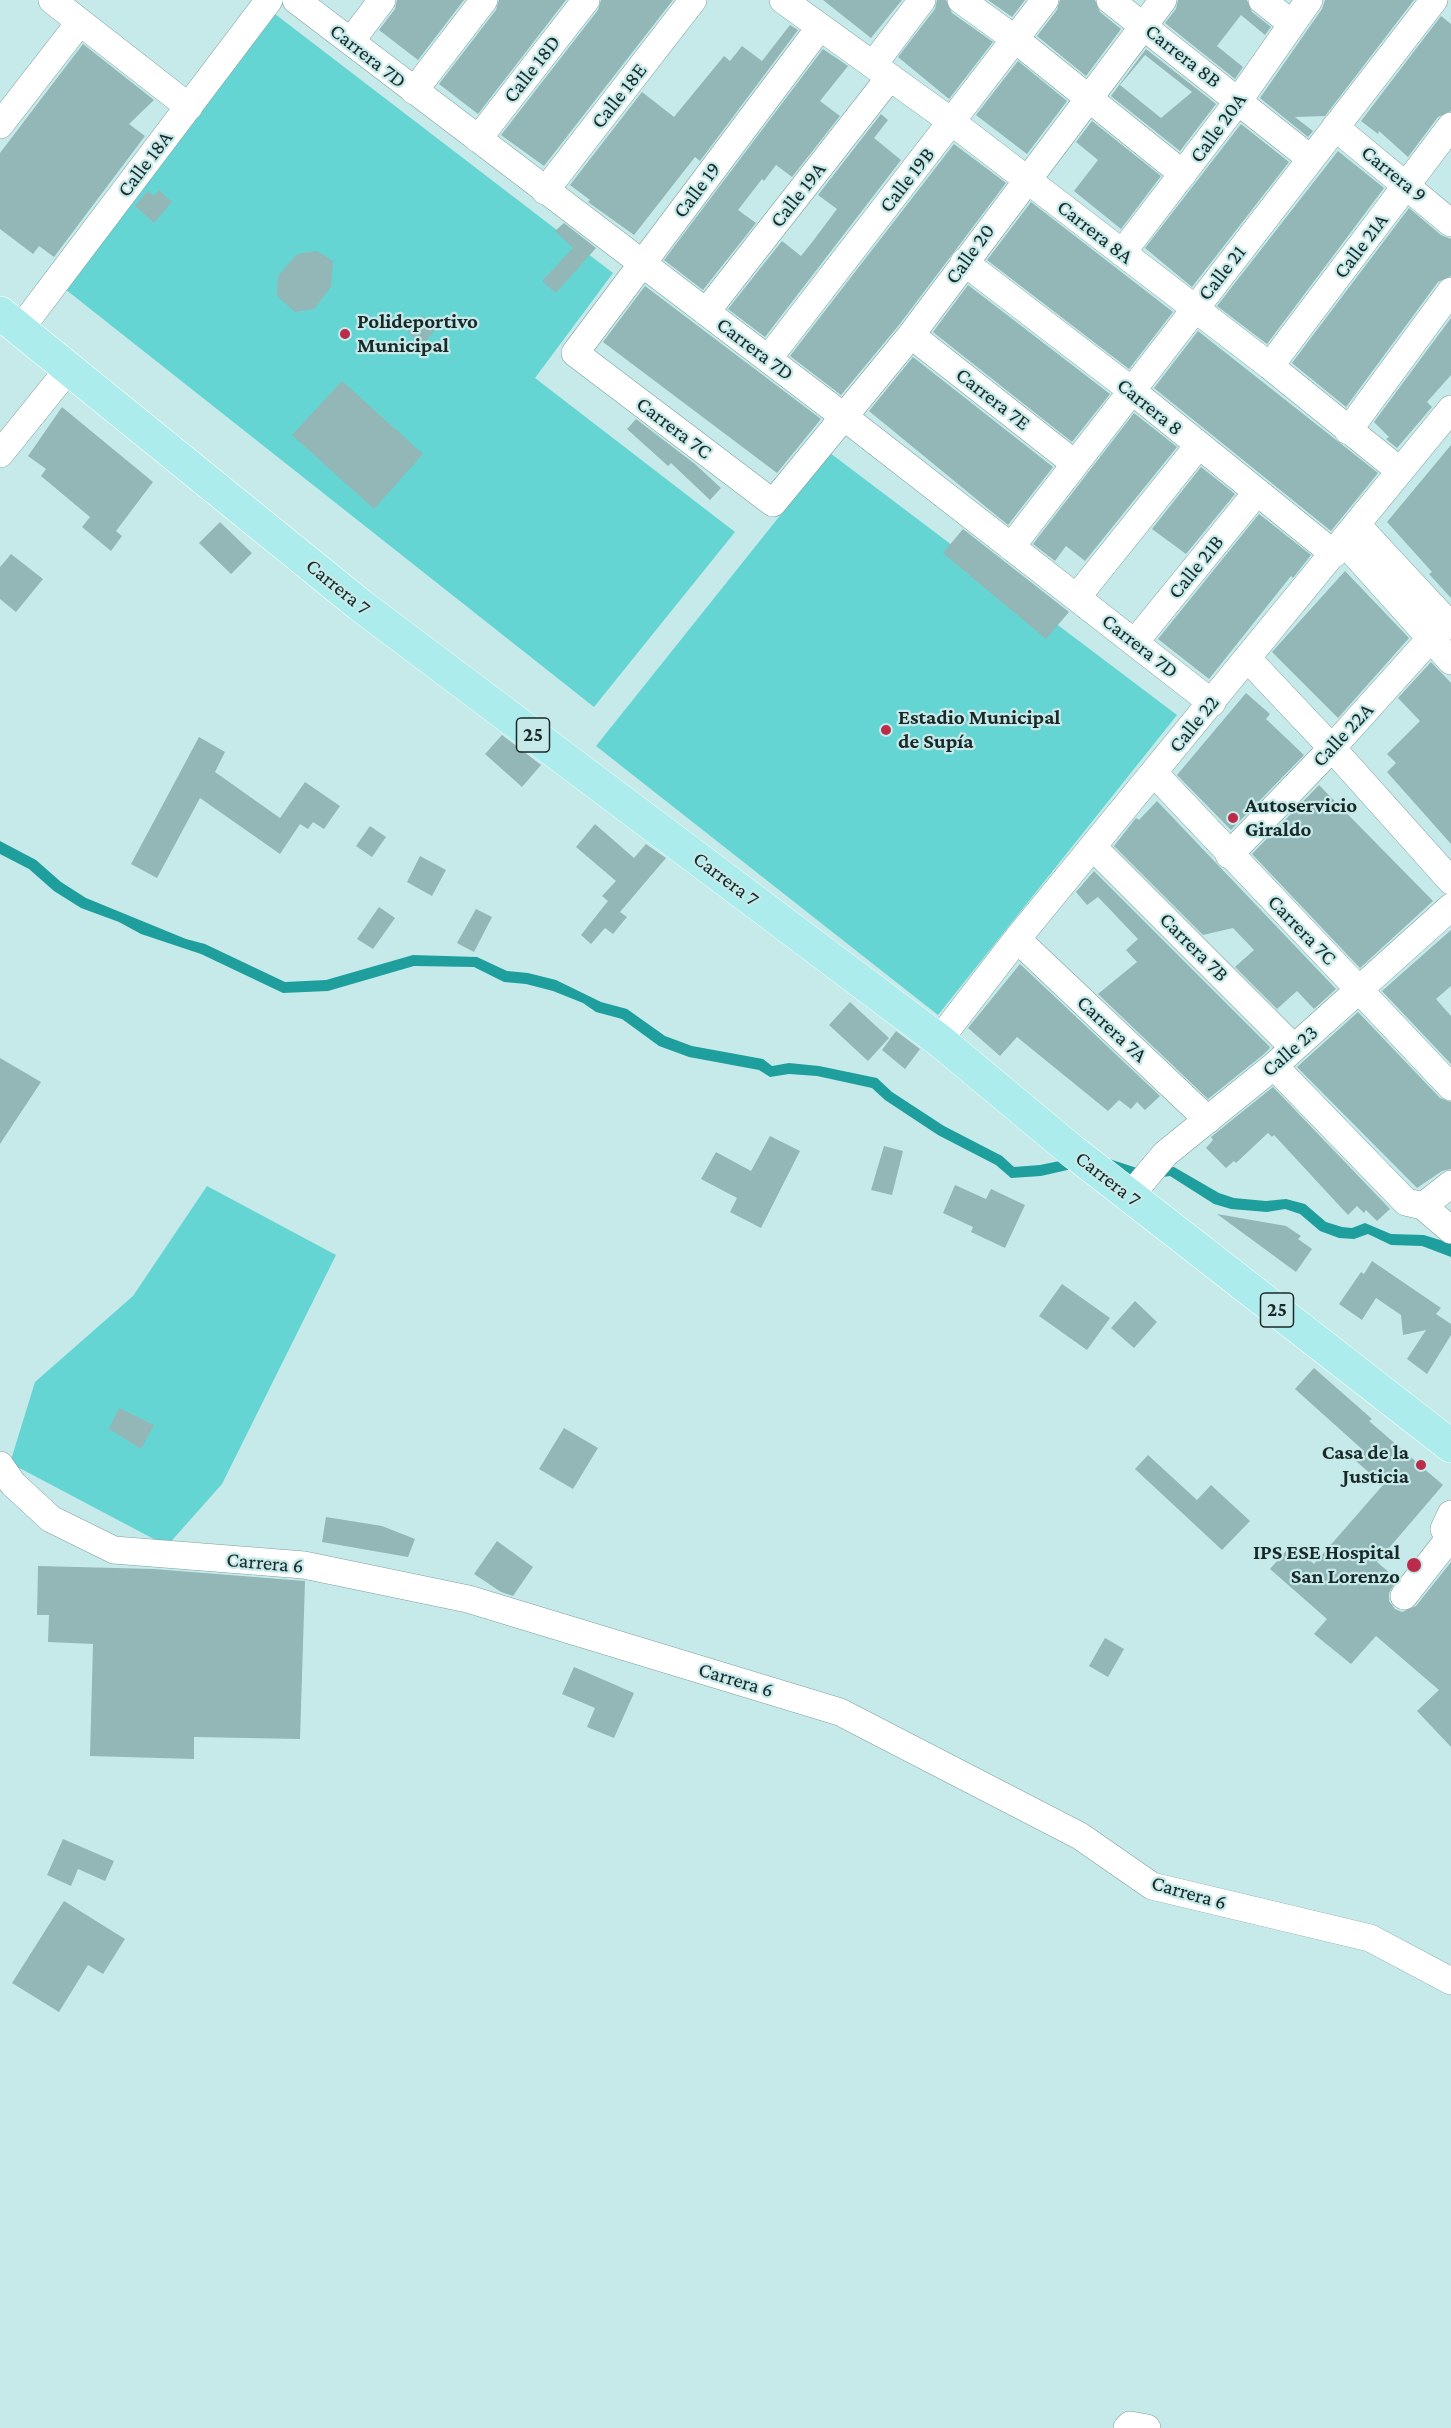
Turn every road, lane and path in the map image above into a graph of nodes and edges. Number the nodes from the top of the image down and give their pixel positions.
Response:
1 (52, 0) edge
2 (269, 0) edge
3 (296, 0) edge
4 (382, 0) edge
5 (484, 0) edge
6 (586, 0) edge
7 (693, 0) edge
8 (783, 0) edge
9 (922, 0) edge
10 (961, 0) edge
11 (1045, 0) edge
12 (1110, 0) edge
13 (1162, 0) edge
14 (1262, 0) edge
15 (1309, 0) edge
16 (1434, 0) edge
17 (80, 22) junction
18 (1292, 24) junction
19 (1144, 25) junction
20 (820, 27) junction
21 (1015, 39) junction
22 (351, 41) junction
23 (882, 71) junction
24 (414, 91) junction
25 (1089, 98) junction
26 (1239, 100) junction
27 (189, 107) junction
28 (952, 122) junction
29 (0, 125) edge
30 (1451, 126) edge
31 (1335, 127) junction
32 (478, 139) junction
33 (1311, 159) junction
34 (1184, 174) junction
35 (1026, 179) junction
36 (1408, 184) junction
37 (545, 191) junction
38 (1451, 223) edge
39 (1122, 253) junction
40 (964, 262) junction
41 (643, 263) junction
42 (1451, 291) edge
43 (1194, 309) junction
44 (706, 312) junction
45 (11, 321) edge
46 (911, 336) junction
47 (575, 353) joint
48 (768, 359) junction
49 (1270, 366) junction
50 (70, 367) junction
51 (1131, 390) junction
52 (1451, 409) edge
53 (843, 416) junction
54 (1348, 431) junction
55 (1198, 446) junction
56 (0, 454) edge
57 (1074, 463) junction
58 (1400, 471) junction
59 (1257, 492) junction
60 (774, 503) joint
61 (1345, 541) junction
62 (1011, 547) junction
63 (1077, 597) junction
64 (1440, 632) edge
65 (1135, 642) junction
66 (1247, 658) junction
67 (1451, 661) edge
68 (1212, 703) junction
69 (1332, 748) junction
70 (1154, 773) junction
71 (1093, 847) junction
72 (1230, 855) junction
73 (1451, 881) edge
74 (1451, 907) edge
75 (1017, 939) junction
76 (1359, 989) junction
77 (939, 1040) junction
78 (1294, 1048) junction
79 (1274, 1066) junction
80 (1451, 1087) edge
81 (1208, 1120) junction
82 (1451, 1184) edge
83 (1134, 1189) junction
84 (1414, 1204) junction
85 (1451, 1230) edge
86 (1451, 1446) edge
87 (0, 1465) edge
88 (1451, 1514) edge
89 (1449, 1542) edge
90 (1404, 1596) dead end
91 (1451, 1981) edge
92 (1127, 2428) edge
93 (1147, 2428) edge

1 - 17 street
2 - 27 street, Calle 18A
3 - 22 street, Carrera 7D
4 - 22 street
5 - 24 street
6 - 32 street, Calle 18D
7 - 37 street, Calle 18E
8 - 20 street, Carrera 8A
9 - 23 street, Calle 19A
10 - 21 street
11 - 21 street, Calle 19B
12 - 19 street, Carrera 8B
13 - 19 street, Calle 20
14 - 18 street
15 - 18 street, Calle 20A
16 - 31 street, Calle 21
17 - 27 street
17 - 29 street
18 - 26 street, Calle 20A
19 - 25 street, Calle 20
19 - 26 street, Carrera 8B
20 - 23 street, Carrera 8A
20 - 41 street, Calle 19
21 - 25 street
21 - 28 street, Calle 19B
22 - 24 street, Carrera 7D
23 - 28 street, Carrera 8A
23 - 44 street, Calle 19A
24 - 32 street, Carrera 7D
25 - 34 street
25 - 35 street, Calle 20
26 - 33 street, Carrera 8B
26 - 34 street, Calle 20A
27 - 45 street, Calle 18A
28 - 35 street, Carrera 8A
28 - 48 street, Calle 19B
30 - 36 street, Calle 21A
31 - 33 street, Calle 21
31 - 36 street, Carrera 9
32 - 37 street, Carrera 7D
33 - 43 street, Calle 21
34 - 39 street, Calle 20A
35 - 39 street, Carrera 8A
35 - 40 street, Calle 20
36 - 38 street, Carrera 9
36 - 49 street, Calle 21A
37 - 41 street, Carrera 7D
39 - 43 street, Carrera 8A
40 - 46 street, Calle 20
40 - 51 street, Carrera 8
41 - 44 street, Carrera 7D
41 - 47 street, Calle 19
42 - 54 street
43 - 49 street, Carrera 8A
43 - 51 street, Calle 21
44 - 48 street, Carrera 7D
45 - 50 main road, Carrera 7 / 25
46 - 53 street, Calle 20
46 - 57 street, Carrera 7E
47 - 60 street, Carrera 7C
48 - 53 street, Carrera 7D
49 - 54 street, Carrera 8A
50 - 56 street
50 - 77 main road, Carrera 7 / 25
51 - 55 street, Carrera 8
51 - 57 street, Calle 21
52 - 58 street, Calle 22
53 - 60 street, Calle 20
53 - 62 street, Carrera 7D
54 - 58 street, Carrera 8A
55 - 59 street, Carrera 8
55 - 63 street
57 - 62 street, Calle 21
58 - 61 street, Calle 22
59 - 61 street, Carrera 8
59 - 65 street, Calle 21B
61 - 64 street, Carrera 8
61 - 66 street, Calle 22
62 - 63 street, Carrera 7D
63 - 65 street, Carrera 7D
64 - 67 street, Carrera 8
64 - 69 street, Calle 22A
65 - 68 street, Carrera 7D
66 - 68 street, Calle 22
66 - 69 street
68 - 70 street, Calle 22
69 - 72 street, Calle 22A
69 - 73 street
70 - 71 street, Calle 22
70 - 72 street, Carrera 7C
71 - 75 street, Calle 22
71 - 78 street, Carrera 7B
72 - 76 street, Carrera 7C
74 - 76 street, Calle 23
75 - 77 street, Calle 22
75 - 81 street, Carrera 7A
76 - 78 street, Calle 23
76 - 80 street, Carrera 7C
77 - 83 main road, Carrera 7 / 25
78 - 79 street, Calle 23
79 - 81 street, Calle 23
79 - 84 street
81 - 83 street, Calle 23
82 - 84 street
83 - 86 main road, Carrera 7 / 25
84 - 85 street
87 - 91 street, Carrera 6
88 - 89 street
89 - 90 street
92 - 93 street

